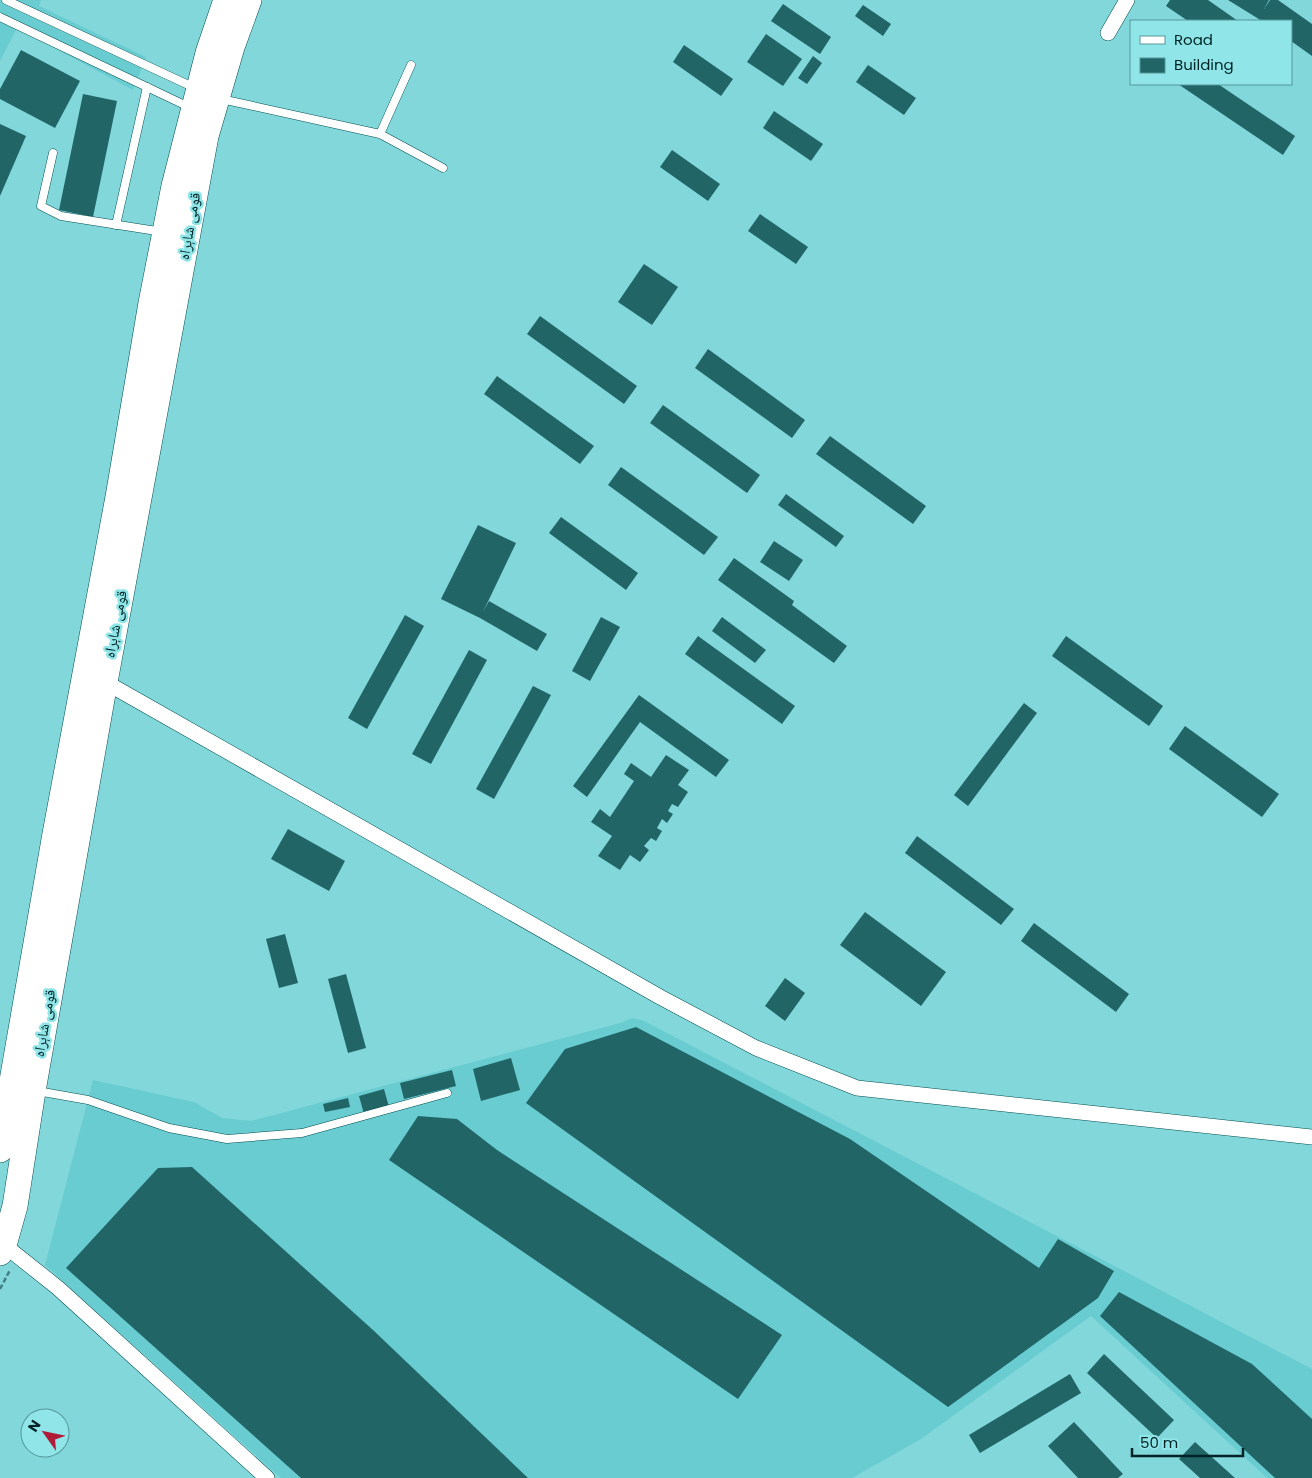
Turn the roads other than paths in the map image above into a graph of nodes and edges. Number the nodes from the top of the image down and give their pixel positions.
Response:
1 (6, 0) edge
2 (226, 0) edge
3 (249, 0) edge
4 (1127, 0) edge
5 (0, 17) edge
6 (1108, 33) dead end
7 (411, 65) dead end
8 (147, 87) junction
9 (203, 99) junction
10 (380, 134) junction
11 (53, 153) dead end
12 (443, 168) dead end
13 (116, 225) junction
14 (165, 232) junction
15 (105, 682) junction
16 (33, 1091) junction
17 (447, 1093) dead end
18 (1312, 1137) edge
19 (0, 1150) edge
20 (2, 1249) edge
21 (267, 1478) edge

1 - 9 lane
2 - 9 highway, قومی شاہراہ
3 - 9 highway, قومی شاہراہ
4 - 6 street
5 - 8 lane
7 - 10 lane
8 - 9 lane
8 - 13 lane
9 - 10 lane
9 - 14 highway, قومی شاہراہ
9 - 15 highway, قومی شاہراہ
10 - 12 lane
11 - 13 lane
13 - 14 lane
14 - 19 highway, قومی شاہراہ
15 - 16 highway, قومی شاہراہ
15 - 18 street
16 - 17 lane
16 - 20 highway, قومی شاہراہ
20 - 21 street

